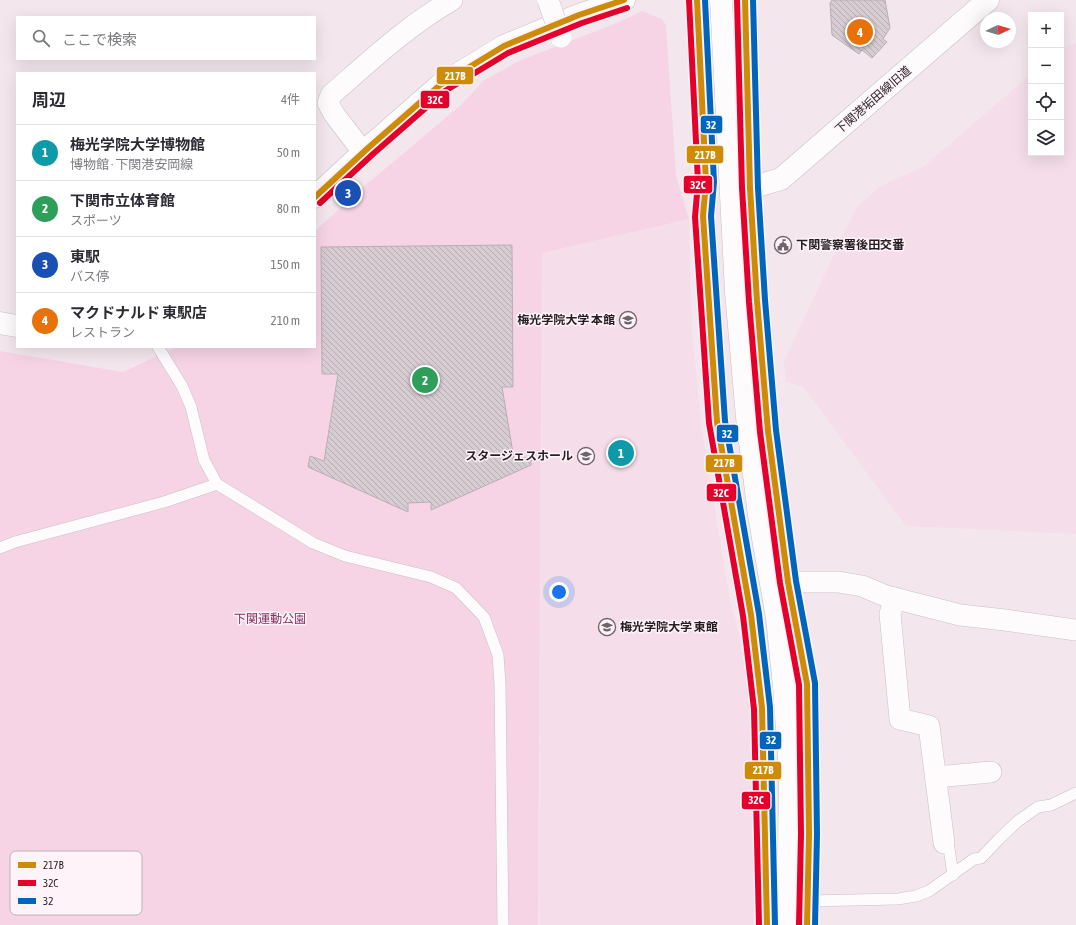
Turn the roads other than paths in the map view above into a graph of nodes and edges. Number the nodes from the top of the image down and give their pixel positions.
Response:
1 (452, 0) edge
2 (548, 0) edge
3 (624, 0) edge
4 (697, 0) edge
5 (721, 0) edge
6 (745, 0) edge
7 (988, 0) edge
8 (561, 37) dead end
9 (363, 152) junction
10 (750, 188) junction
11 (316, 196) edge
12 (0, 323) edge
13 (16, 326) edge
14 (159, 348) edge
15 (217, 484) junction
16 (0, 548) edge
17 (788, 582) junction
18 (895, 598) junction
19 (1076, 630) edge
20 (991, 772) dead end
21 (936, 777) junction
22 (1076, 792) edge
23 (944, 843) joint
24 (953, 875) junction
25 (808, 901) junction
26 (504, 925) edge
27 (766, 925) edge
28 (788, 925) edge
29 (807, 925) edge

1 - 9 street
2 - 8 street, bridge
3 - 9 main road
4 - 27 main road
5 - 28 main road
6 - 10 main road
7 - 10 main road, 下関港垢田線旧道
9 - 11 main road
10 - 17 main road
12 - 13 main road
14 - 15 lane
15 - 16 lane
15 - 26 lane
17 - 18 street
17 - 25 main road
18 - 19 street
18 - 21 street
20 - 21 street
21 - 23 street
22 - 24 lane
23 - 24 lane
24 - 25 lane
25 - 29 main road

